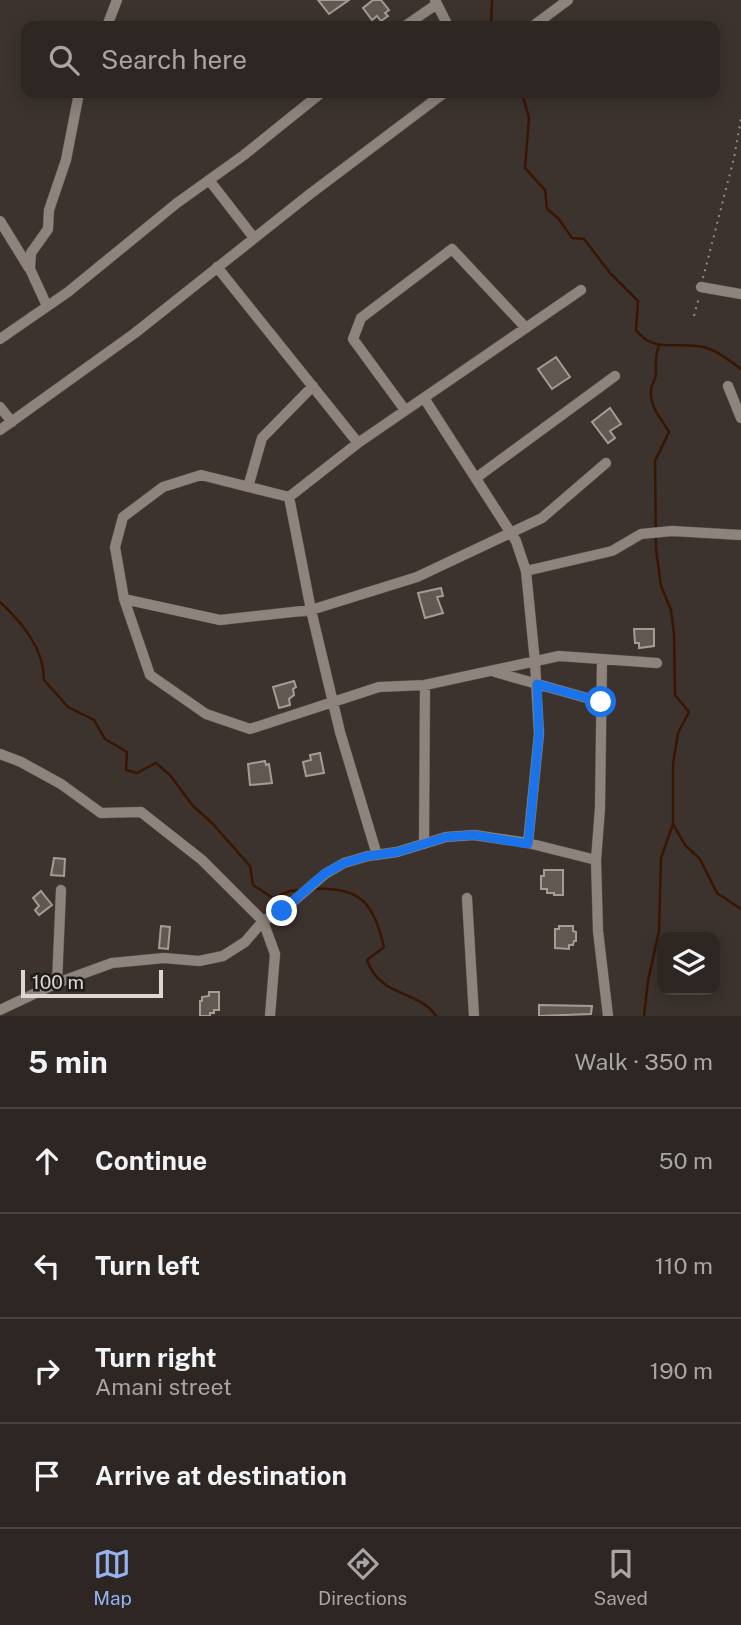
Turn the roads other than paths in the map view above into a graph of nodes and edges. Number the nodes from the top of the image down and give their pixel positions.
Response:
1 (117, 0) edge
2 (568, 0) edge
3 (436, 2) edge
4 (109, 21) edge
5 (411, 21) edge
6 (446, 21) edge
7 (540, 21) edge
8 (78, 98) edge
9 (315, 98) edge
10 (437, 98) edge
11 (209, 180) junction
12 (0, 221) edge
13 (254, 238) junction
14 (217, 267) junction
15 (30, 269) junction
16 (701, 287) road end
17 (581, 290) dead end
18 (741, 294) edge
19 (47, 306) junction
20 (526, 328) junction
21 (0, 339) edge
22 (615, 376) dead end
23 (313, 386) junction
24 (728, 386) dead end
25 (424, 398) junction
26 (0, 407) edge
27 (405, 410) junction
28 (741, 418) edge
29 (12, 422) junction
30 (0, 430) edge
31 (358, 443) junction
32 (606, 463) dead end
33 (476, 478) junction
34 (247, 487) junction
35 (289, 497) junction
36 (511, 532) junction
37 (741, 535) edge
38 (526, 571) junction
39 (124, 599) junction
40 (311, 610) junction
41 (602, 659) junction
42 (535, 662) junction
43 (657, 663) dead end
44 (491, 671) junction
45 (537, 684) junction
46 (425, 685) junction
47 (332, 700) junction
48 (601, 702) junction
49 (0, 754) edge
50 (424, 844) junction
51 (528, 844) junction
52 (377, 855) junction
53 (596, 860) junction
54 (61, 890) dead end
55 (467, 898) dead end
56 (263, 921) junction
57 (57, 983) junction
58 (0, 1010) edge
59 (270, 1016) edge
60 (474, 1016) edge
61 (608, 1016) edge

1 - 4 street
2 - 7 street
3 - 5 street
3 - 6 street
8 - 15 street
9 - 11 street
10 - 13 street
11 - 13 street
11 - 19 street
12 - 15 street
13 - 14 street
14 - 23 street
14 - 29 street
15 - 19 street
16 - 18 street
17 - 20 street
19 - 21 street
20 - 25 street
20 - 27 street
22 - 33 street
23 - 31 street
23 - 34 street
24 - 28 street
25 - 27 street
25 - 33 street
26 - 29 street
27 - 31 street
29 - 30 street
31 - 35 street
32 - 36 street
33 - 36 street
34 - 35 street
34 - 39 street
35 - 40 street
36 - 38 street
36 - 40 street
37 - 38 street
38 - 42 street
39 - 40 street
39 - 47 street
40 - 47 street
41 - 42 street
41 - 43 street
41 - 48 street
42 - 44 street
42 - 45 street
44 - 45 street
44 - 46 street
45 - 48 street
45 - 51 street
46 - 47 street
46 - 50 street
47 - 52 street
48 - 53 street
49 - 56 street
50 - 51 street
50 - 52 street
51 - 53 street
52 - 56 street
53 - 61 street
54 - 57 street
55 - 60 street
56 - 57 street
56 - 59 street
57 - 58 street

